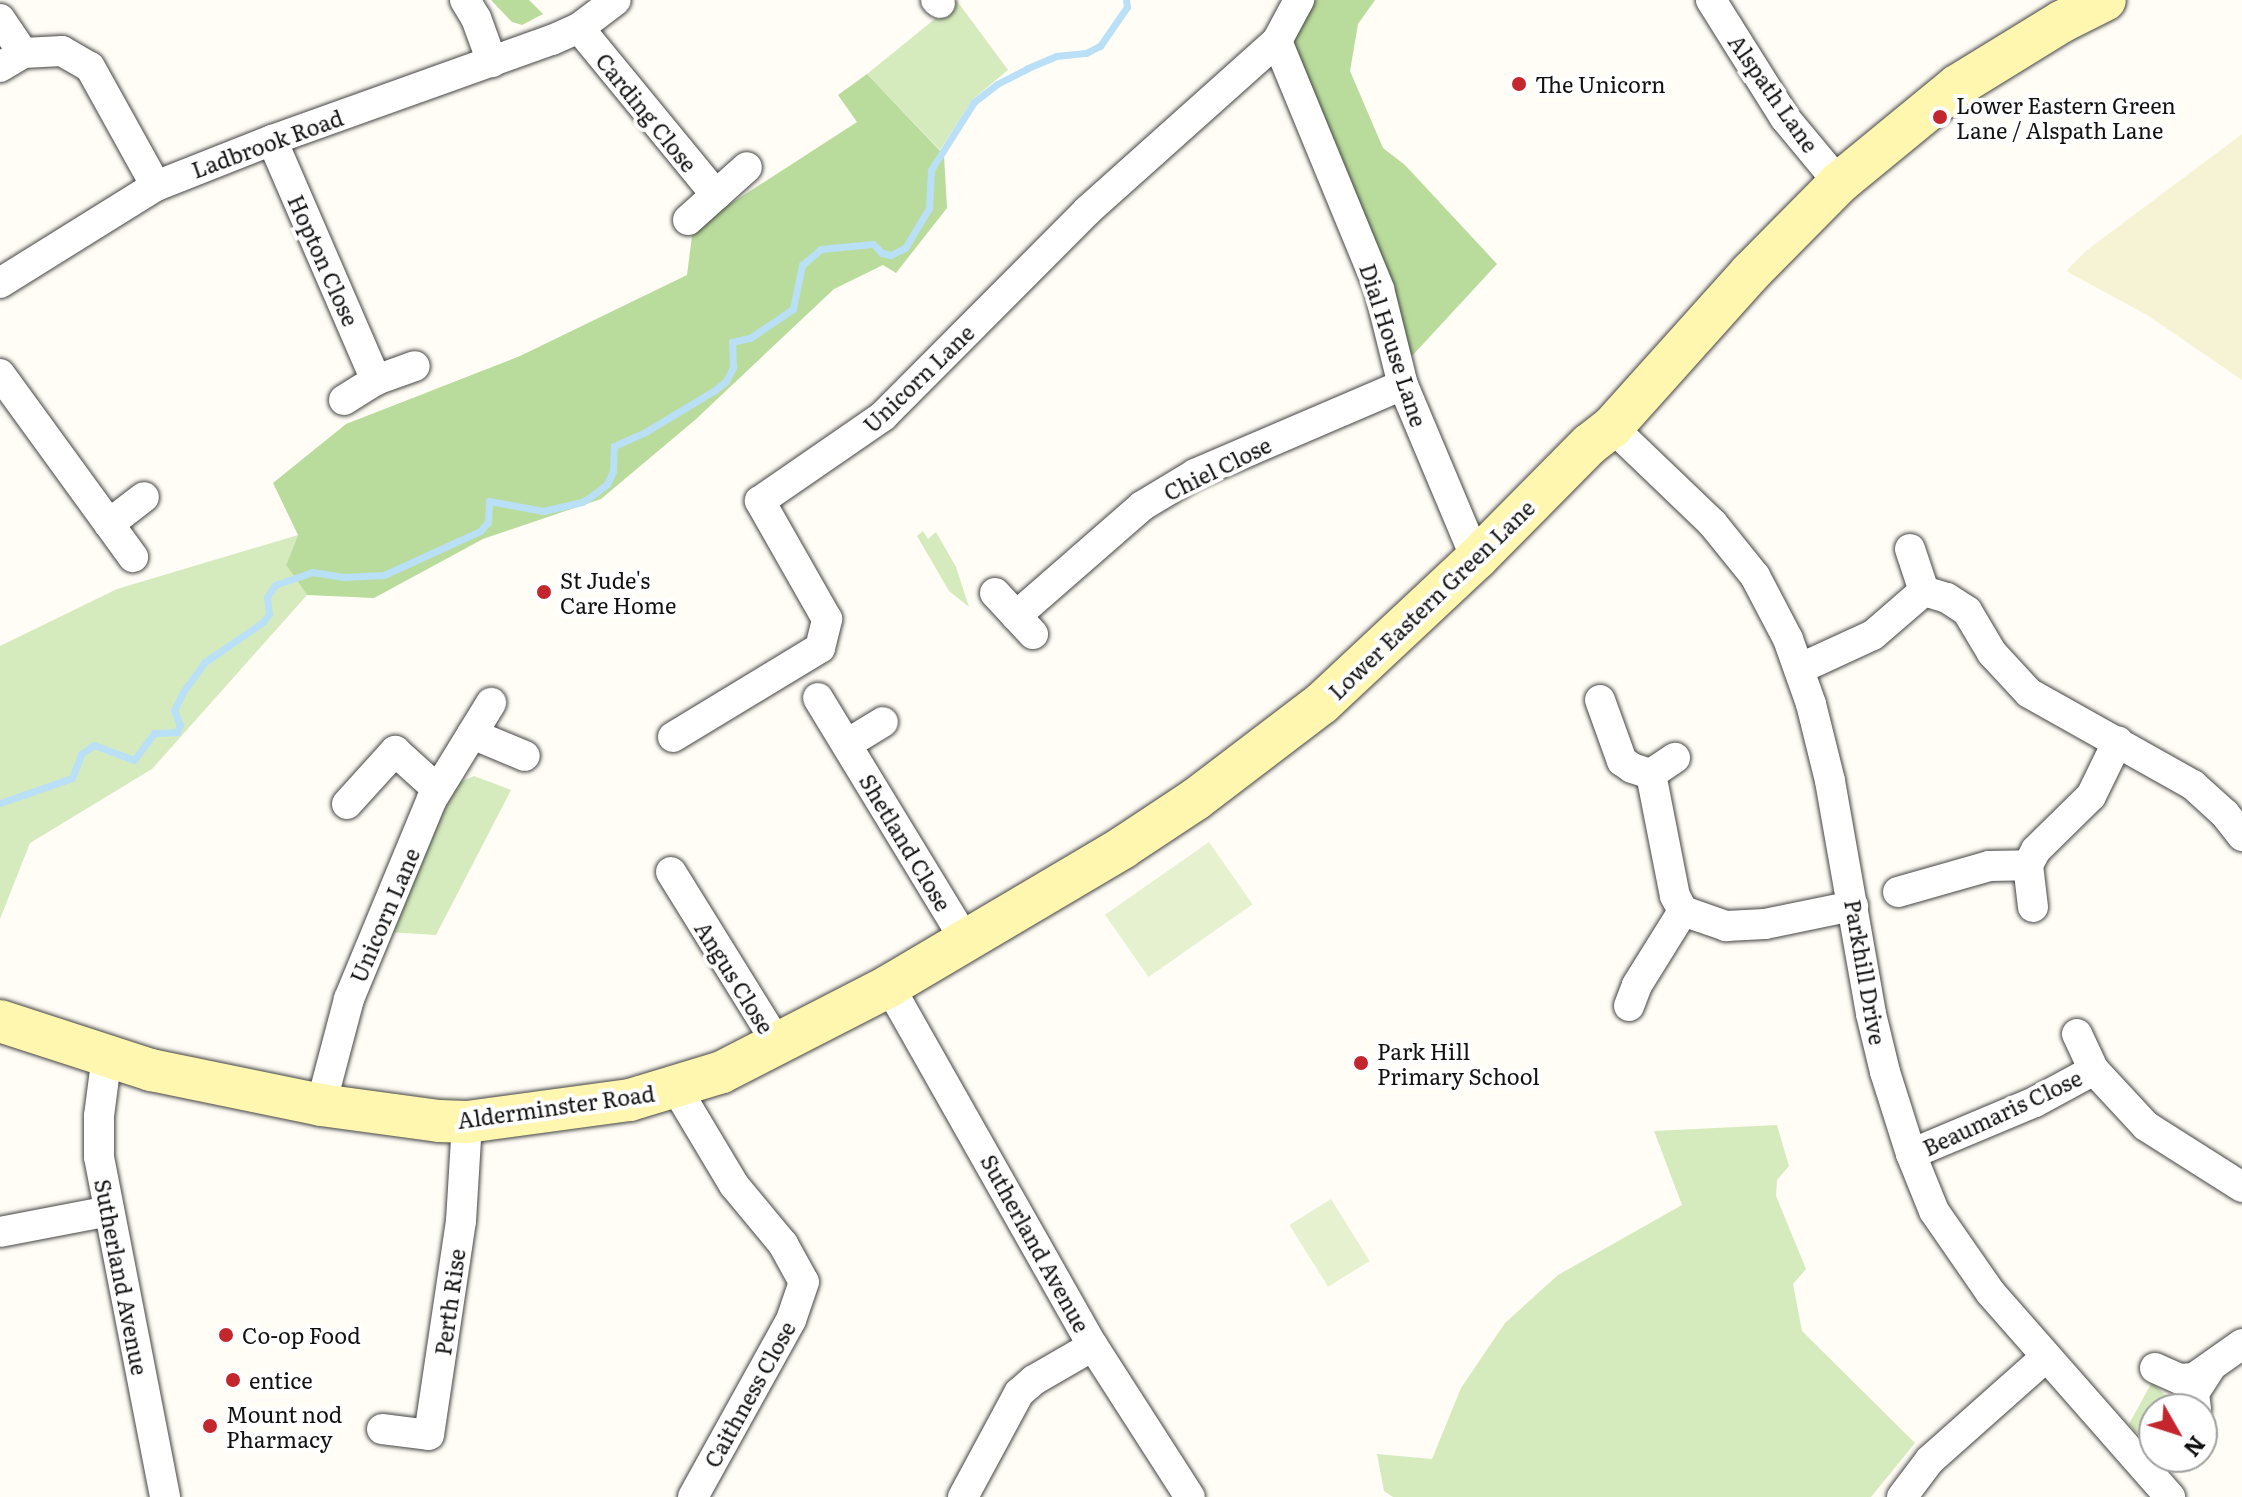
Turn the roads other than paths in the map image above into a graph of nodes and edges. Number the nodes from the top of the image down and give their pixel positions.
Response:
1 (465, 0) edge
2 (616, 0) edge
3 (1299, 0) edge
4 (1711, 0) edge
5 (2105, 0) edge
6 (0, 19) edge
7 (566, 34) junction
8 (1277, 41) junction
9 (12, 60) edge
10 (492, 62) junction
11 (272, 140) junction
12 (747, 167) dead end
13 (1839, 183) junction
14 (156, 186) junction
15 (716, 195) junction
16 (688, 220) dead end
17 (0, 283) edge
18 (415, 366) dead end
19 (0, 374) edge
20 (376, 380) junction
21 (1403, 385) junction
22 (344, 400) dead end
23 (1612, 427) junction
24 (144, 497) dead end
25 (109, 524) junction
26 (1910, 549) dead end
27 (133, 557) dead end
28 (1476, 559) junction
29 (1924, 591) junction
30 (995, 593) dead end
31 (1799, 669) junction
32 (818, 698) dead end
33 (1600, 700) dead end
34 (491, 703) dead end
35 (883, 722) dead end
36 (472, 734) junction
37 (673, 737) dead end
38 (2118, 741) junction
39 (847, 744) junction
40 (525, 756) dead end
41 (437, 789) junction
42 (347, 804) dead end
43 (2242, 836) edge
44 (2028, 865) junction
45 (671, 872) dead end
46 (1071, 879) joint
47 (1898, 892) dead end
48 (1853, 906) junction
49 (2033, 907) dead end
50 (1683, 911) junction
51 (965, 940) junction
52 (889, 986) junction
53 (1629, 1006) dead end
54 (0, 1021) edge
55 (2077, 1034) dead end
56 (777, 1043) junction
57 (107, 1055) junction
58 (2094, 1070) junction
59 (676, 1088) junction
60 (321, 1105) junction
61 (467, 1122) junction
62 (1911, 1154) junction
63 (2242, 1187) edge
64 (109, 1211) junction
65 (0, 1232) edge
66 (2242, 1344) edge
67 (1093, 1346) junction
68 (2046, 1357) junction
69 (2155, 1368) dead end
70 (2210, 1368) junction
71 (2194, 1393) edge
72 (382, 1429) dead end
73 (165, 1497) edge
74 (693, 1497) edge
75 (963, 1497) edge
76 (1190, 1497) edge
77 (1902, 1497) edge
78 (2170, 1497) edge

1 - 10 street
2 - 7 street, Ladbrook Road
3 - 8 street, Unicorn Lane
4 - 13 street, Alspath Lane
5 - 13 street
6 - 9 street
7 - 10 street, Ladbrook Road
7 - 15 street, Carding Close
8 - 21 street, Dial House Lane
8 - 37 street, Unicorn Lane
9 - 14 street
10 - 11 street, Ladbrook Road
11 - 14 street, Ladbrook Road
11 - 20 street, Hopton Close
12 - 15 street
13 - 23 street, Lower Eastern Green Lane
14 - 17 street, Ladbrook Road
15 - 16 street
18 - 20 street
19 - 25 street
20 - 22 street
21 - 28 street, Dial House Lane
21 - 30 street, Chiel Close
23 - 28 street, Lower Eastern Green Lane
23 - 31 street, Parkhill Drive
24 - 25 street
25 - 27 street
26 - 29 street
28 - 46 street, Lower Eastern Green Lane
29 - 31 street
29 - 38 street
31 - 48 street, Parkhill Drive
32 - 39 street, Shetland Close
33 - 50 street
34 - 36 street, Unicorn Lane
35 - 39 street
36 - 40 street
36 - 41 street, Unicorn Lane
38 - 43 street
38 - 44 street
39 - 51 street, Shetland Close
41 - 42 street
41 - 60 street, Unicorn Lane
44 - 47 street
44 - 49 street
45 - 56 street, Angus Close
46 - 51 street, Alderminster Road
48 - 50 street
48 - 62 street, Parkhill Drive
50 - 53 street
51 - 52 street, Alderminster Road
52 - 56 street, Alderminster Road
52 - 67 street, Sutherland Avenue
54 - 57 street, Alderminster Road
55 - 58 street, Beaumaris Close
56 - 59 street, Alderminster Road
57 - 60 street, Alderminster Road
57 - 64 street, Sutherland Avenue
58 - 62 street, Beaumaris Close
58 - 63 street, Beaumaris Close
59 - 61 street, Alderminster Road
59 - 74 street, Caithness Close
60 - 61 street, Alderminster Road
61 - 72 street, Perth Rise
62 - 68 street, Parkhill Drive
64 - 65 street
64 - 73 street, Sutherland Avenue
66 - 70 street
67 - 75 street
67 - 76 street, Sutherland Avenue
68 - 77 street
68 - 78 street, Parkhill Drive
69 - 70 street
70 - 71 street

